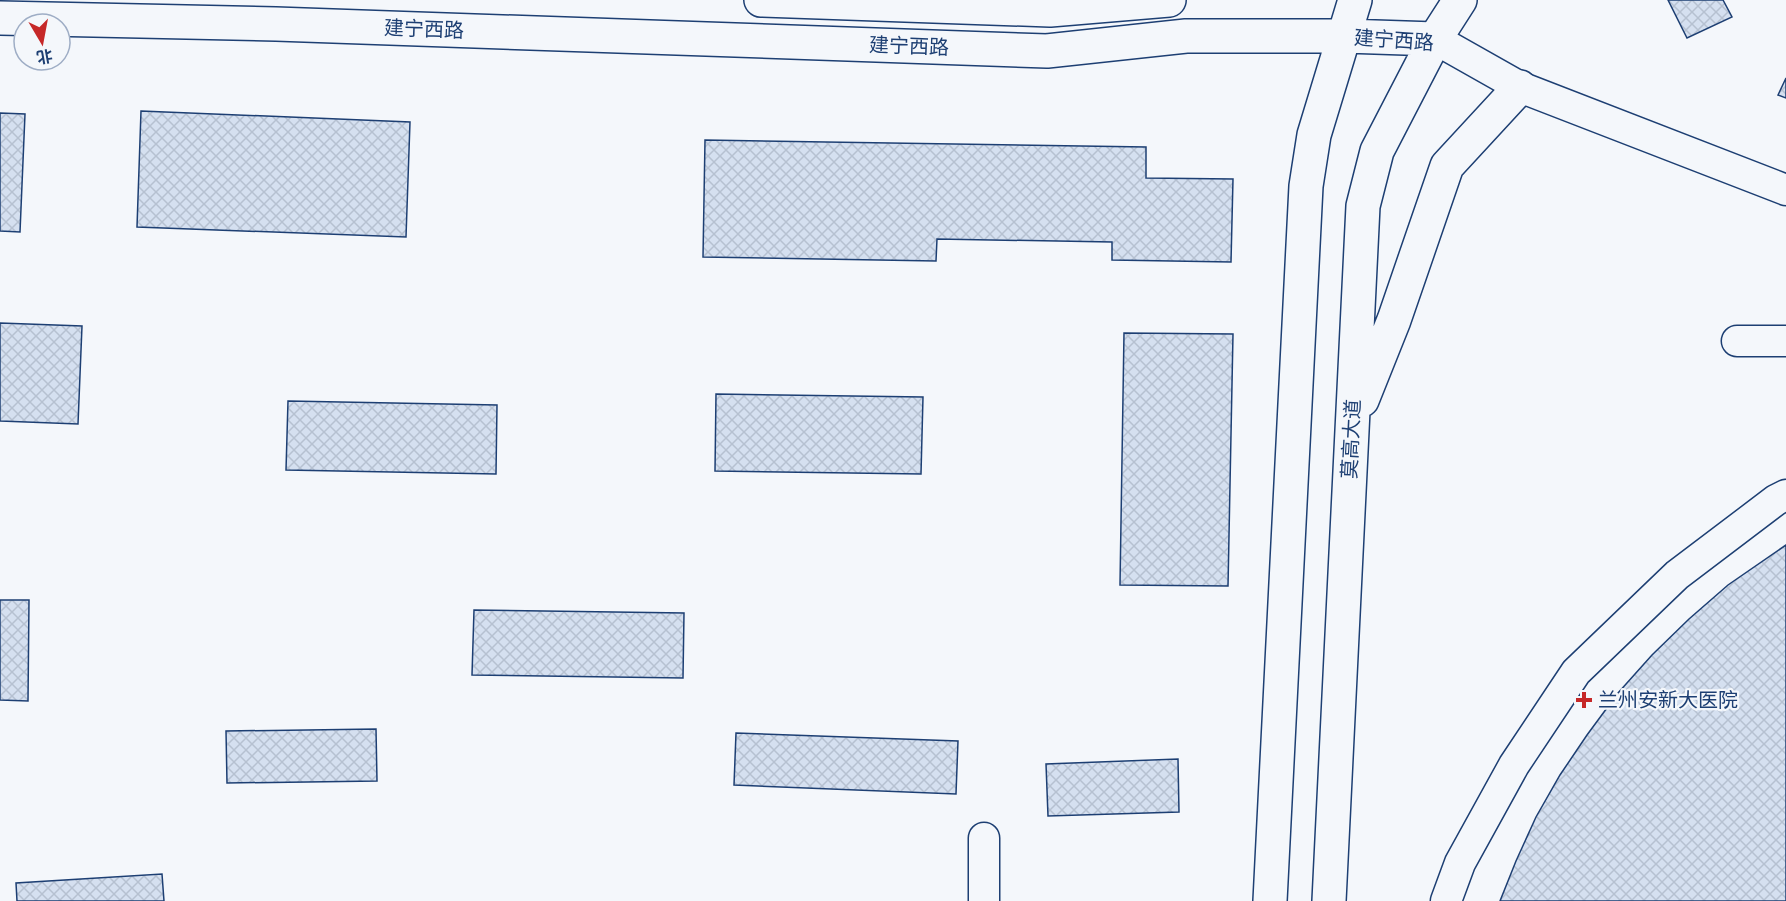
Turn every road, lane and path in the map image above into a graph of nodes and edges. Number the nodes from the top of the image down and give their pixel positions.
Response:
1 (761, 0) edge
2 (1169, 0) edge
3 (1460, 0) edge
4 (1352, 1) edge
5 (0, 18) edge
6 (1345, 36) junction
7 (1435, 39) junction
8 (1520, 87) junction
9 (1786, 190) edge
10 (1737, 341) dead end
11 (1786, 341) edge
12 (1352, 424) junction
13 (1786, 495) edge
14 (984, 838) dead end
15 (984, 901) edge
16 (1270, 901) edge
17 (1329, 901) edge
18 (1446, 901) edge

1 - 2 main road, 建宁西路
3 - 7 main road, 莫高大道
4 - 6 main road
4 - 7 main road
5 - 6 main road, 建宁西路
6 - 7 main road, 建宁西路
6 - 16 main road
7 - 8 street, 建宁西路
7 - 12 main road, 莫高大道
8 - 9 street, 建宁西路
8 - 12 main road
10 - 11 street
12 - 17 main road, 莫高大道
13 - 18 street
14 - 15 street

